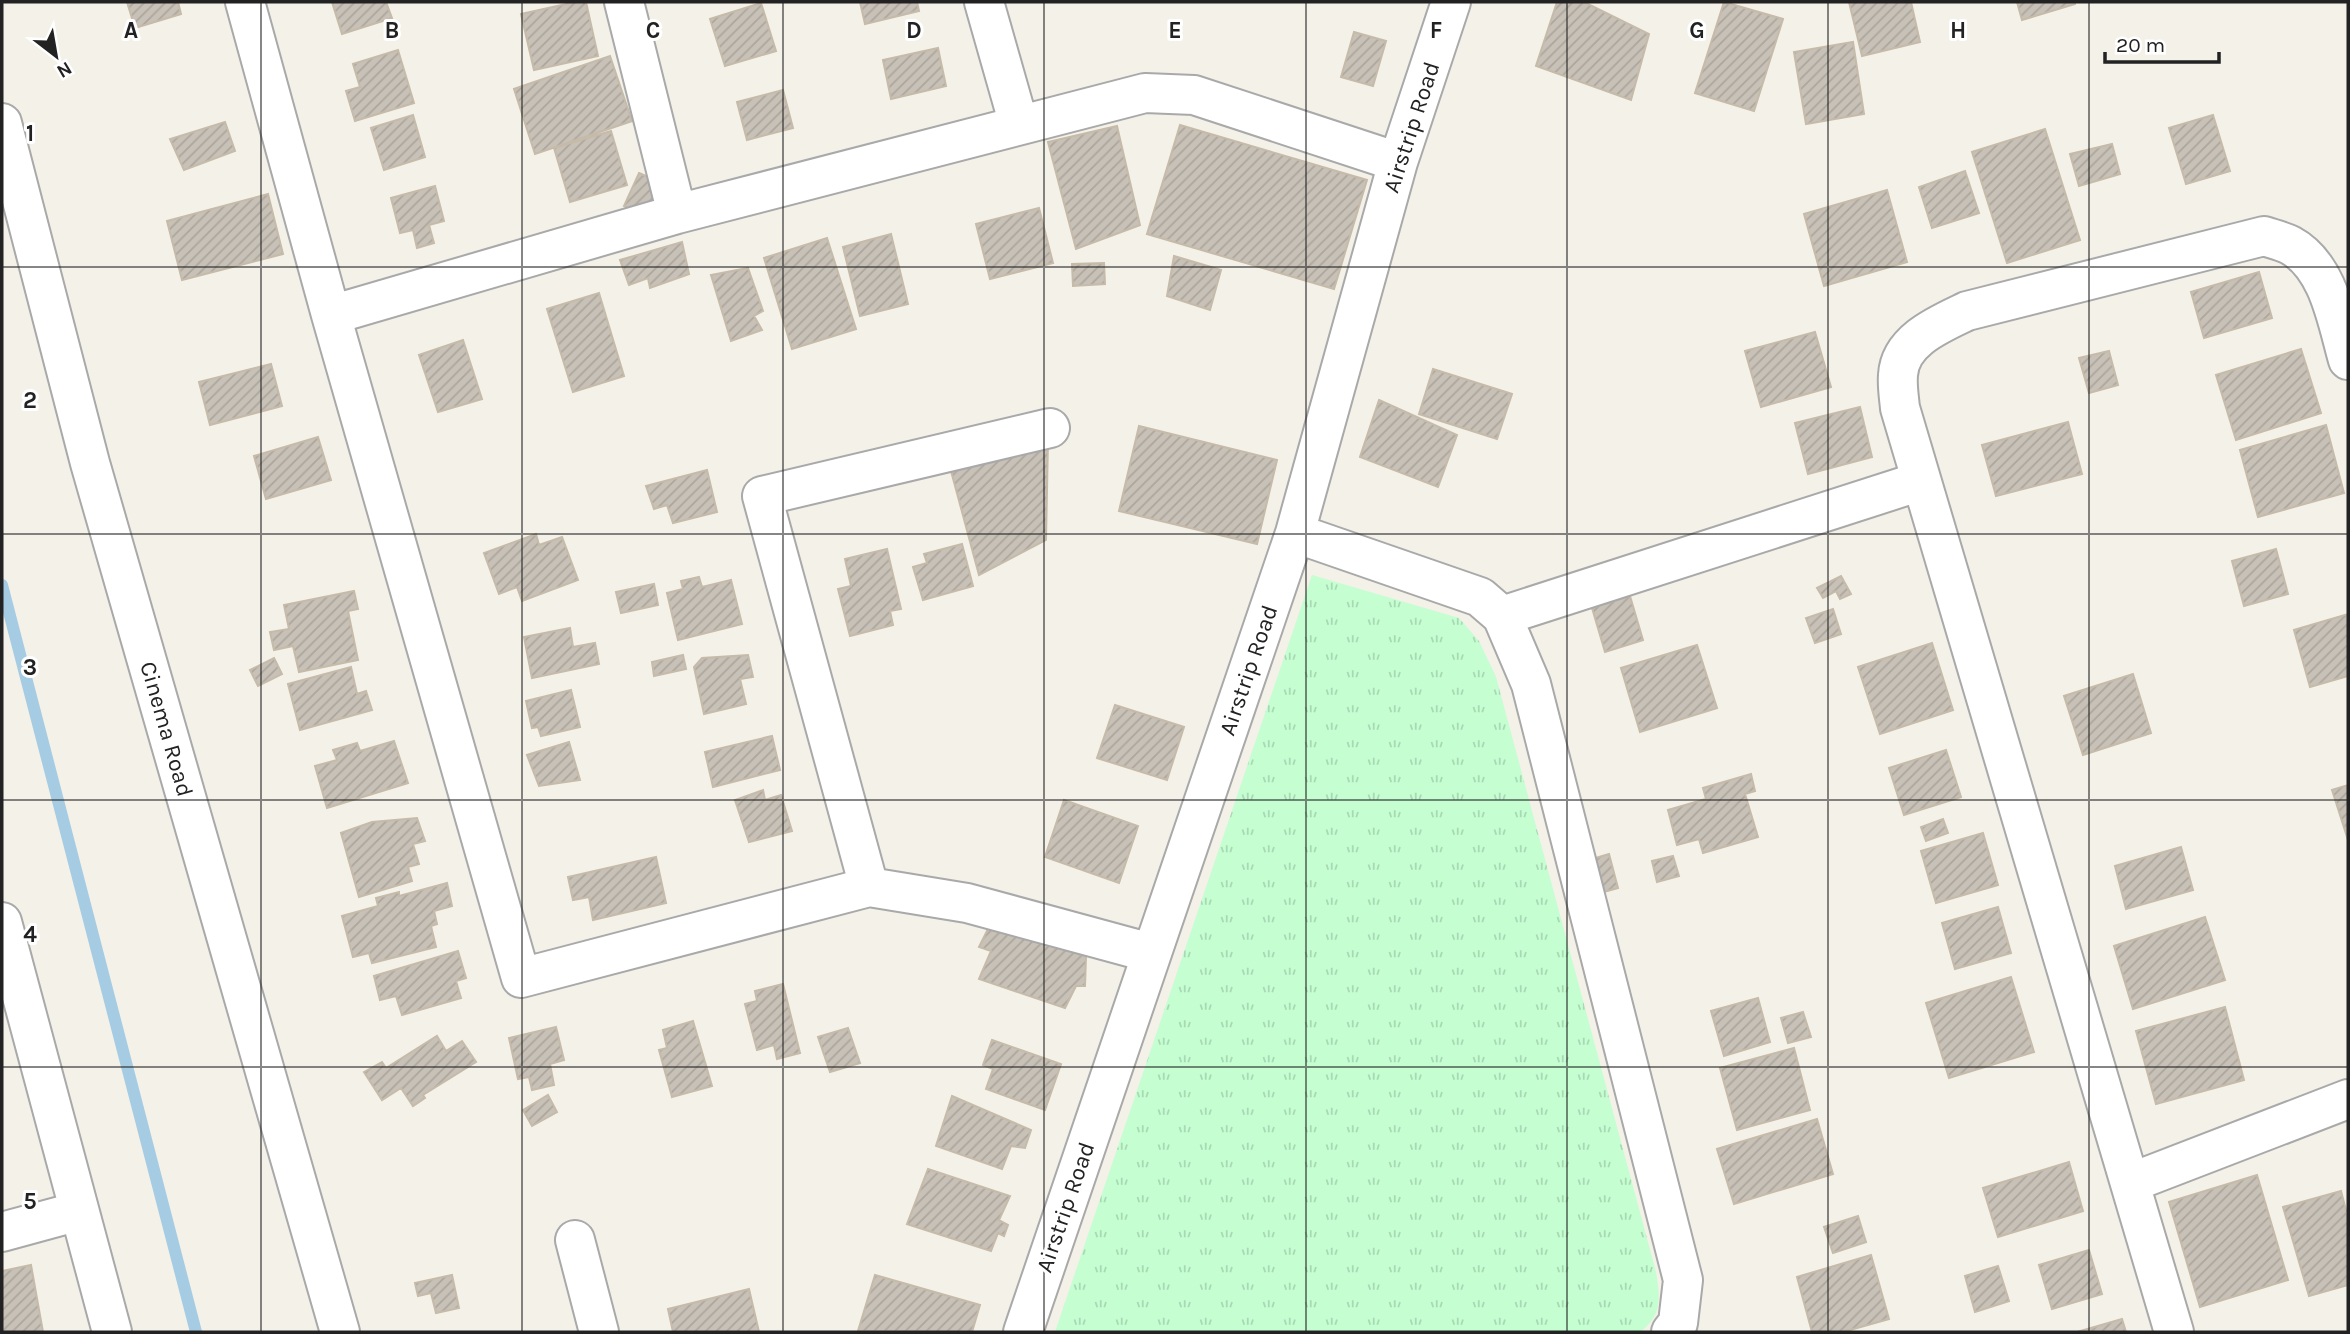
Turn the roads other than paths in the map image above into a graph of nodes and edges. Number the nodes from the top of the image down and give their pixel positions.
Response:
1 (245, 2) edge
2 (624, 2) edge
3 (984, 2) edge
4 (1451, 2) edge
5 (2, 123) edge
6 (1019, 125) junction
7 (1398, 162) junction
8 (677, 214) junction
9 (331, 315) junction
10 (2348, 360) edge
11 (1050, 428) dead end
12 (1921, 481) junction
13 (1295, 533) junction
14 (1502, 616) junction
15 (869, 887) junction
16 (2, 922) edge
17 (1151, 953) junction
18 (2348, 1100) edge
19 (2130, 1183) junction
20 (79, 1211) junction
21 (2, 1232) edge
22 (575, 1240) dead end
23 (112, 1332) edge
24 (340, 1332) edge
25 (599, 1332) edge
26 (1023, 1332) edge
27 (1671, 1332) edge
28 (2174, 1332) edge

1 - 9 street
2 - 8 street
3 - 6 street
4 - 7 street, Airstrip Road
5 - 24 street, Cinema Road
6 - 7 street
6 - 8 street
7 - 13 street, Airstrip Road
8 - 9 street
9 - 15 street
10 - 12 street
11 - 15 street
12 - 14 street
12 - 19 street
13 - 14 street
13 - 17 street, Airstrip Road
14 - 27 street
15 - 17 street
16 - 20 street
17 - 26 street, Airstrip Road
18 - 19 street
19 - 28 street
20 - 21 street
20 - 23 street
22 - 25 street

